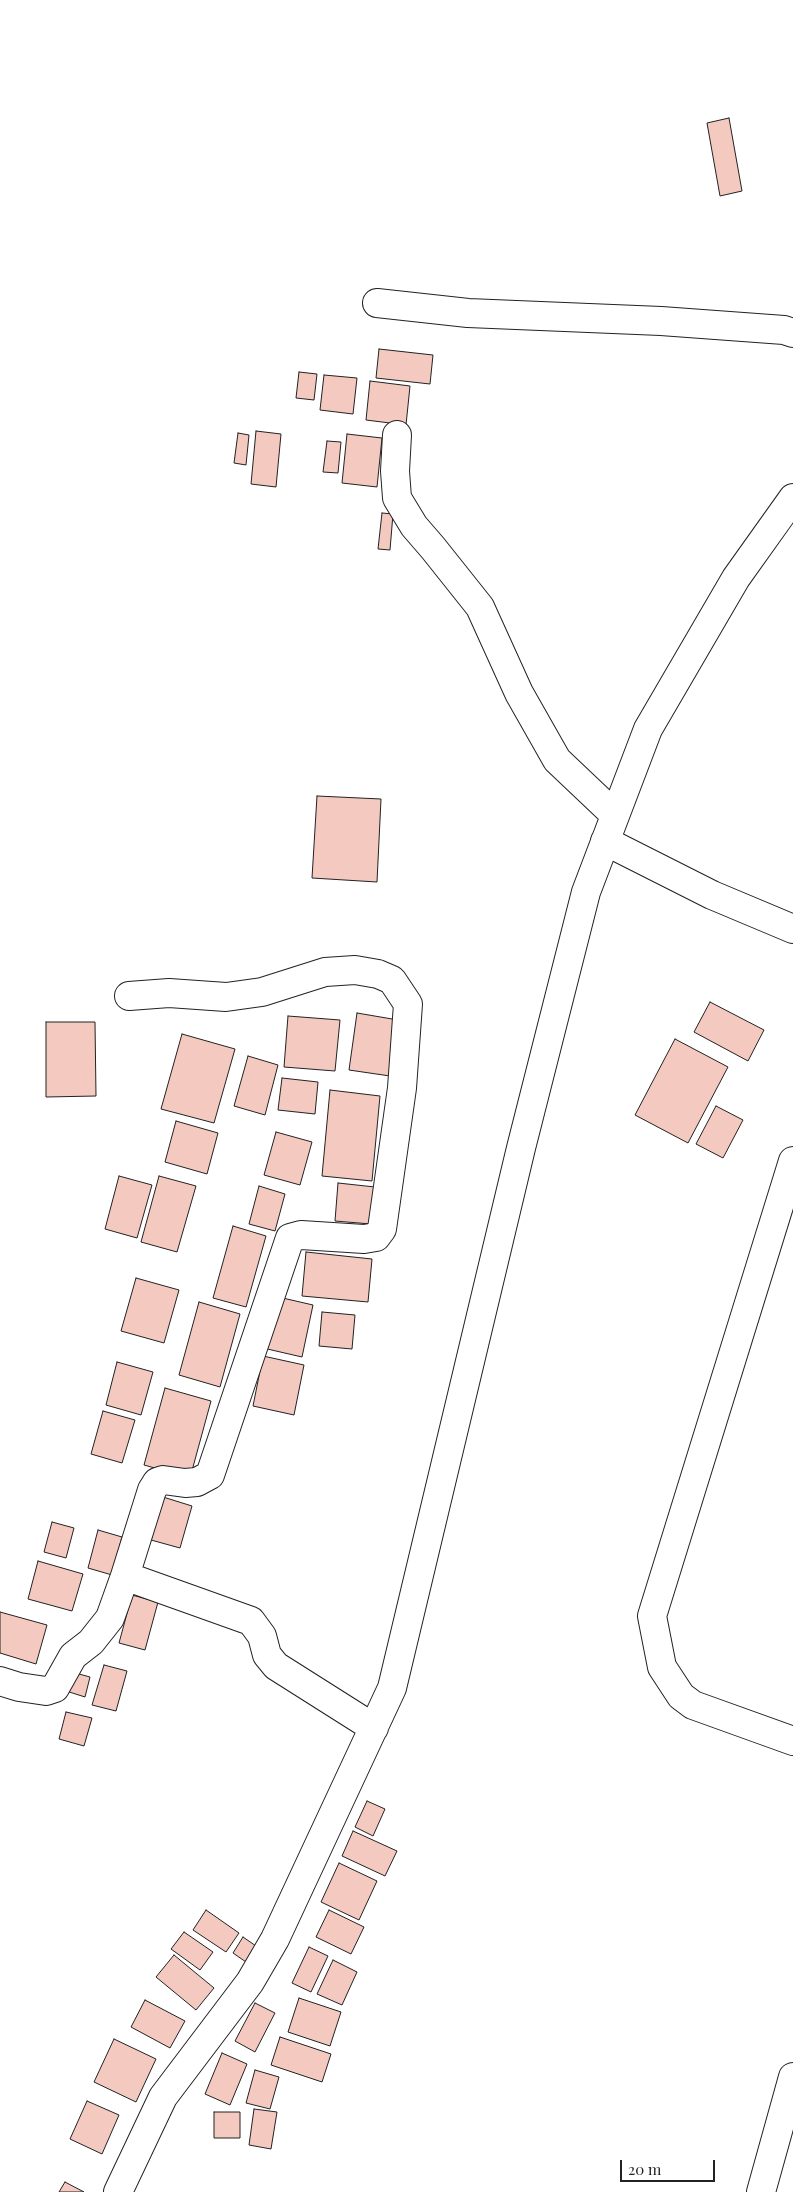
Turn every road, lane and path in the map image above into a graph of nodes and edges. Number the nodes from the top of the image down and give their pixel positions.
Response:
1 (377, 303) dead end
2 (793, 333) edge
3 (397, 435) dead end
4 (793, 498) edge
5 (615, 815) junction
6 (605, 842) junction
7 (793, 929) edge
8 (129, 996) dead end
9 (793, 1161) edge
10 (125, 1576) junction
11 (0, 1681) edge
12 (374, 1728) junction
13 (793, 1741) edge
14 (793, 2077) edge
15 (118, 2192) edge
16 (761, 2192) edge

1 - 2 main road
3 - 5 main road
4 - 5 main road
5 - 6 main road
6 - 7 main road
6 - 12 main road
8 - 10 main road
9 - 13 main road
10 - 11 main road
10 - 12 main road
12 - 15 main road
14 - 16 main road

